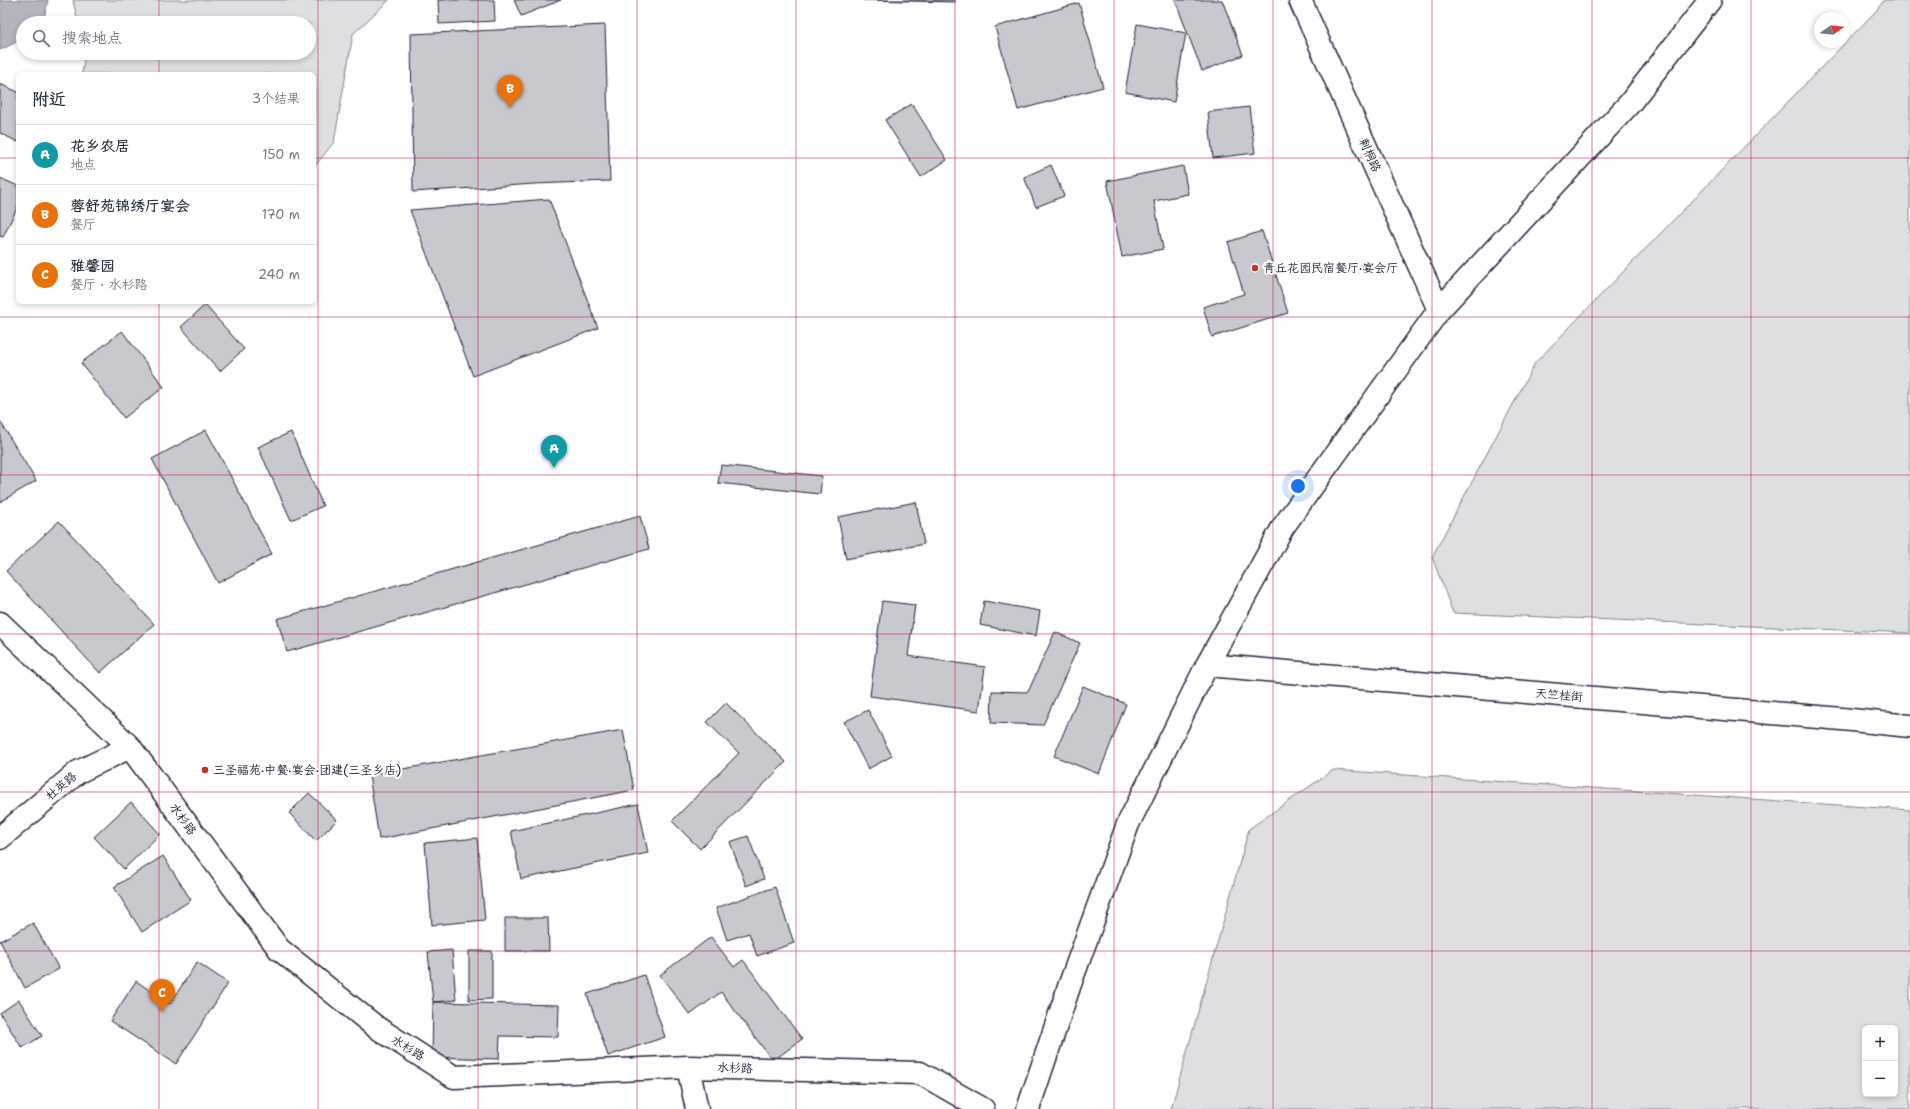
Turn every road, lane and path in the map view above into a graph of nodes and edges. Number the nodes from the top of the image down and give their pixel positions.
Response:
1 (1300, 0) edge
2 (1710, 0) edge
3 (1439, 310) junction
4 (0, 623) edge
5 (1207, 665) junction
6 (1910, 726) edge
7 (130, 747) junction
8 (0, 838) edge
9 (688, 1067) junction
10 (698, 1109) edge
11 (983, 1109) edge
12 (1028, 1109) edge

1 - 3 street, 刺桐路
2 - 3 street
3 - 5 street
4 - 7 street, 水杉路
5 - 6 street, 天竺桂街
5 - 12 street
7 - 8 street, 杜英路
7 - 9 street, 水杉路
9 - 10 street
9 - 11 street, 水杉路

